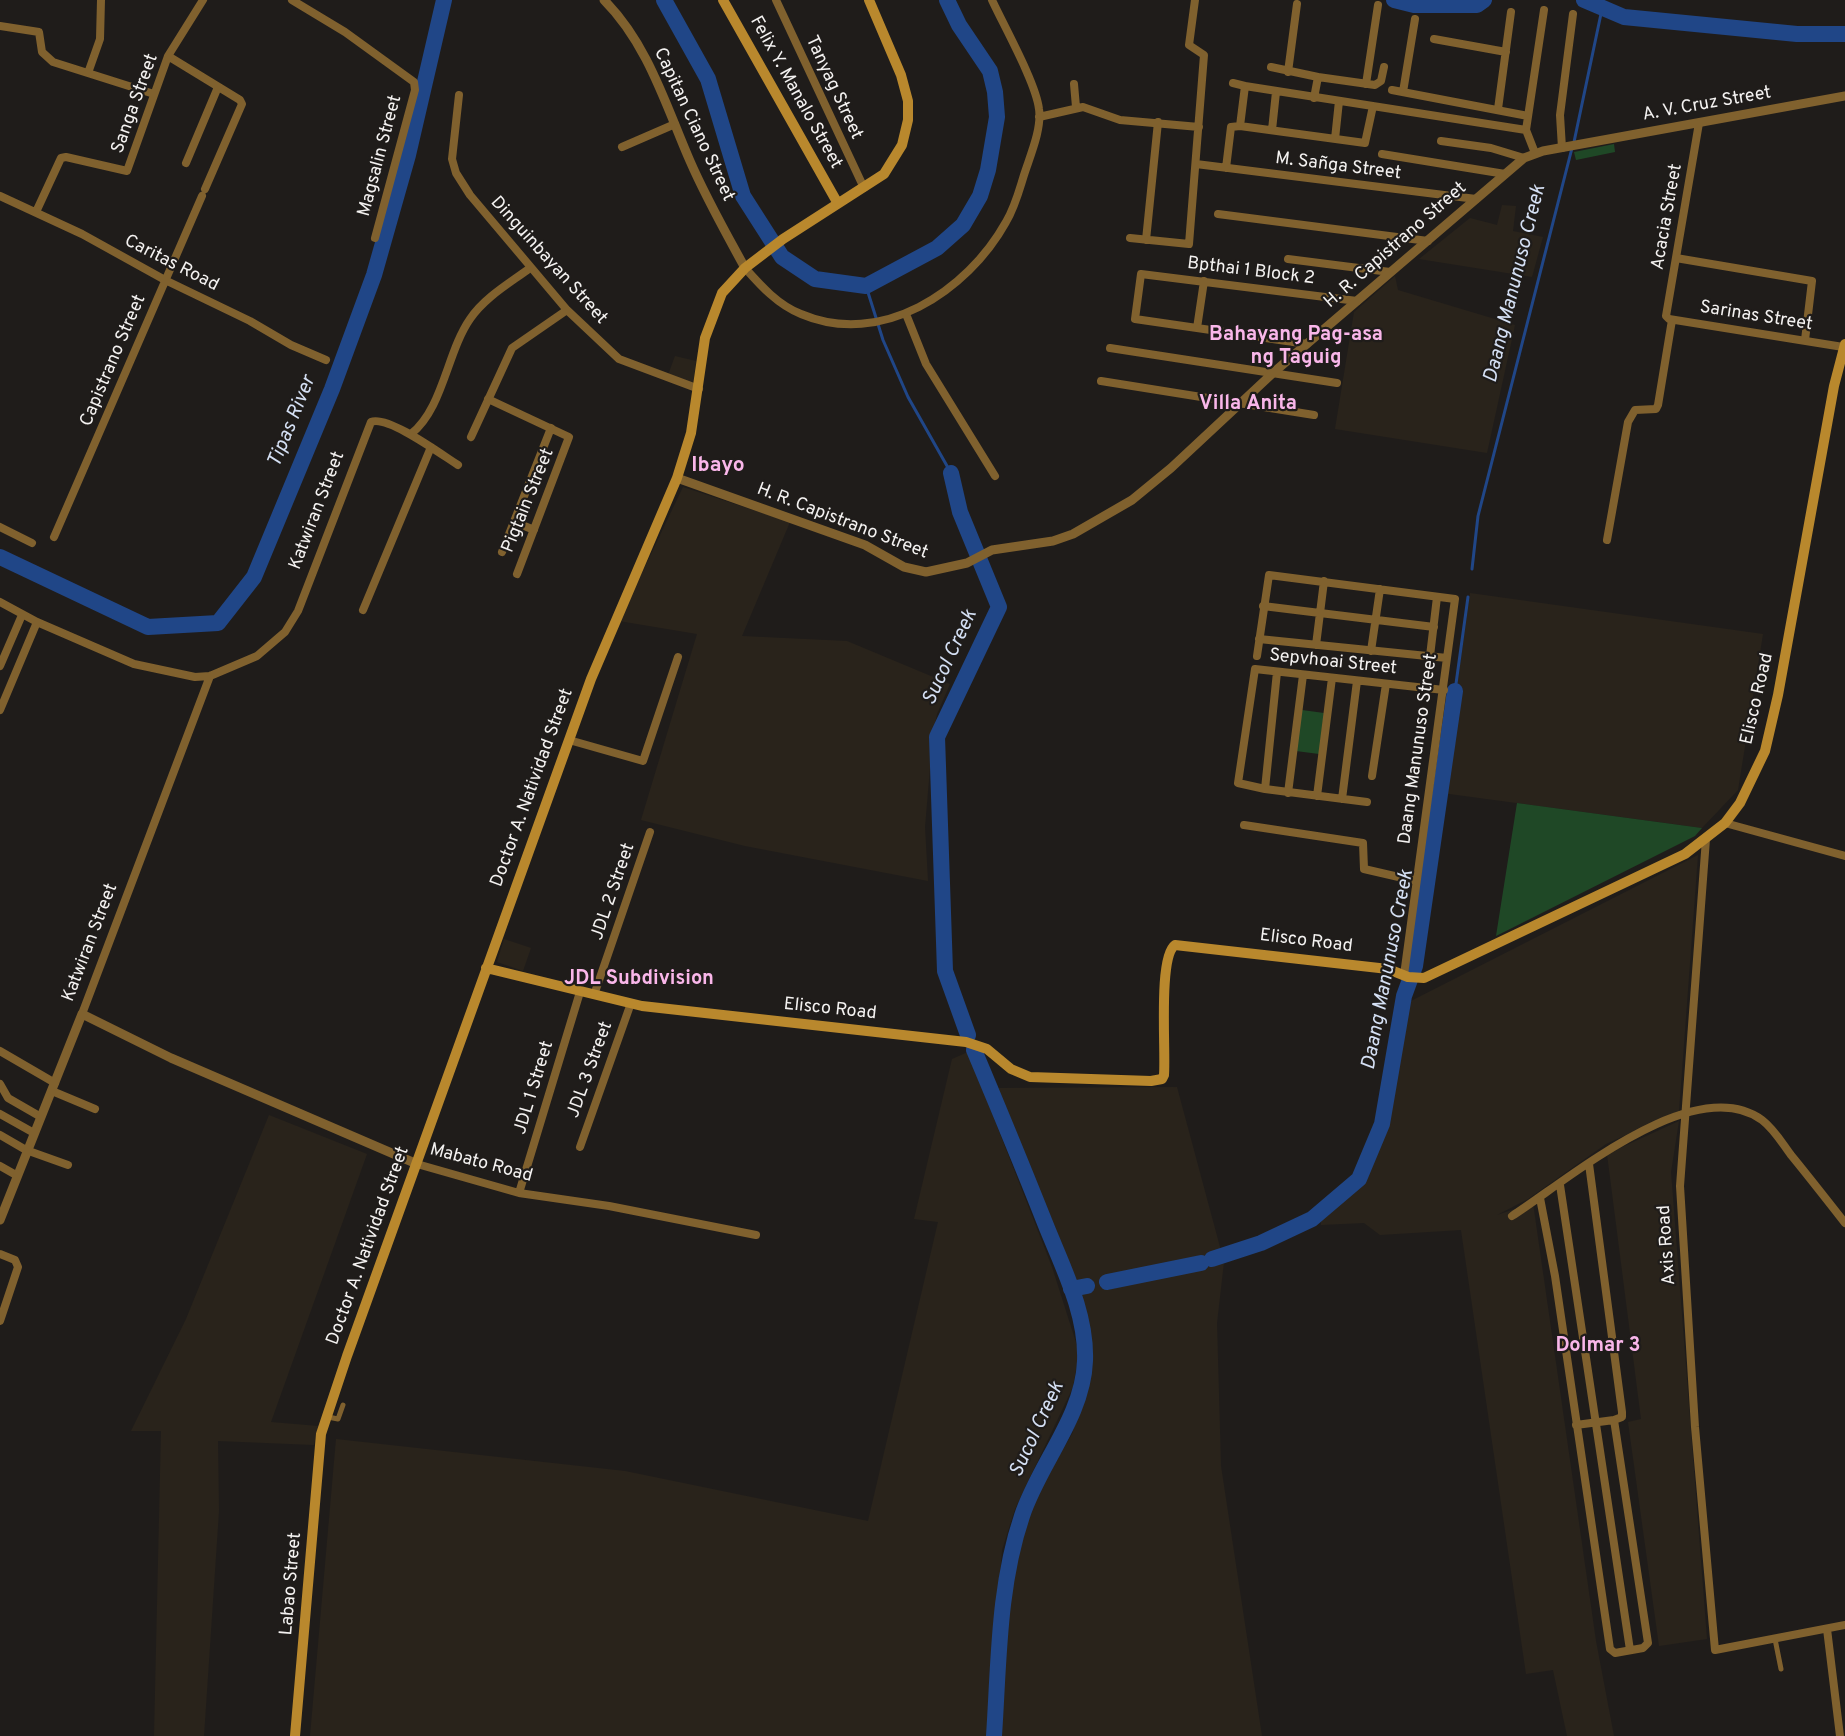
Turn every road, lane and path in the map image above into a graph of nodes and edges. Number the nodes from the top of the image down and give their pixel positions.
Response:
1 (101, 0) edge
2 (203, 0) edge
3 (292, 0) edge
4 (604, 0) edge
5 (723, 0) edge
6 (776, 0) edge
7 (869, 0) edge
8 (992, 0) edge
9 (1195, 0) edge
10 (1297, 4) dead end
11 (1378, 5) dead end
12 (1544, 10) dead end
13 (1511, 12) dead end
14 (1573, 14) dead end
15 (1415, 19) dead end
16 (0, 26) edge
17 (1434, 39) dead end
18 (1506, 52) junction
19 (168, 56) junction
20 (1384, 67) dead end
21 (1271, 68) dead end
22 (1288, 72) junction
23 (88, 73) junction
24 (1318, 77) junction
25 (1233, 83) dead end
26 (1074, 84) dead end
27 (1366, 84) junction
28 (1245, 86) junction
29 (218, 87) junction
30 (1392, 90) dead end
31 (1276, 92) junction
32 (1403, 92) junction
33 (154, 94) junction
34 (459, 95) dead end
35 (1845, 96) edge
36 (1314, 98) junction
37 (1338, 101) junction
38 (1373, 106) junction
39 (1076, 107) junction
40 (1498, 109) junction
41 (1528, 116) junction
42 (1039, 117) junction
43 (1158, 122) junction
44 (1699, 123) junction
45 (675, 124) junction
46 (1240, 126) junction
47 (1199, 127) junction
48 (1272, 130) junction
49 (1526, 130) junction
50 (1335, 139) junction
51 (1441, 141) dead end
52 (1569, 146) junction
53 (622, 147) dead end
54 (1535, 153) junction
55 (1382, 154) dead end
56 (1524, 158) junction
57 (186, 163) dead end
58 (1196, 164) junction
59 (1226, 168) junction
60 (1504, 174) junction
61 (864, 188) junction
62 (0, 195) edge
63 (1476, 199) junction
64 (837, 202) junction
65 (36, 212) junction
66 (1218, 214) dead end
67 (375, 238) dead end
68 (1130, 238) dead end
69 (1146, 240) junction
70 (1428, 241) junction
71 (1676, 258) junction
72 (1288, 259) dead end
73 (530, 268) junction
74 (745, 268) junction
75 (1390, 272) junction
76 (165, 280) junction
77 (1204, 281) junction
78 (1357, 301) junction
79 (567, 310) junction
80 (906, 314) junction
81 (1669, 318) junction
82 (1197, 328) junction
83 (1805, 340) junction
84 (1307, 344) junction
85 (1844, 345) edge
86 (1110, 348) dead end
87 (326, 360) dead end
88 (1274, 372) junction
89 (1101, 381) dead end
90 (1337, 383) dead end
91 (699, 389) junction
92 (488, 399) junction
93 (1242, 402) junction
94 (1314, 415) dead end
95 (551, 428) junction
96 (411, 434) junction
97 (471, 437) dead end
98 (431, 447) junction
99 (458, 465) dead end
100 (995, 476) dead end
101 (677, 478) junction
102 (515, 522) junction
103 (0, 526) edge
104 (534, 530) junction
105 (54, 537) dead end
106 (1606, 540) dead end
107 (32, 543) dead end
108 (502, 552) dead end
109 (517, 574) dead end
110 (1324, 581) junction
111 (1380, 589) junction
112 (1437, 597) junction
113 (1, 604) edge
114 (1263, 606) junction
115 (363, 610) dead end
116 (1320, 613) junction
117 (22, 615) junction
118 (1376, 620) junction
119 (37, 622) junction
120 (1434, 627) junction
121 (1259, 639) junction
122 (1316, 645) junction
123 (1371, 651) junction
124 (1257, 656) dead end
125 (1430, 656) junction
126 (678, 657) dead end
127 (1447, 658) junction
128 (0, 666) edge
129 (1277, 672) junction
130 (1303, 675) junction
131 (210, 676) junction
132 (1332, 678) junction
133 (1357, 681) junction
134 (1386, 684) junction
135 (1444, 690) junction
136 (0, 710) edge
137 (569, 740) junction
138 (1372, 776) dead end
139 (1265, 789) junction
140 (1288, 793) junction
141 (1317, 796) junction
142 (1342, 799) junction
143 (1367, 802) dead end
144 (1725, 824) junction
145 (1244, 825) dead end
146 (650, 832) dead end
147 (1706, 839) junction
148 (1845, 856) edge
149 (1416, 881) junction
150 (486, 968) junction
151 (1409, 977) junction
152 (580, 992) junction
153 (594, 995) junction
154 (631, 1003) junction
155 (82, 1014) junction
156 (0, 1051) edge
157 (0, 1084) edge
158 (53, 1087) junction
159 (94, 1109) dead end
160 (1684, 1113) junction
161 (0, 1114) edge
162 (41, 1117) junction
163 (33, 1133) junction
164 (0, 1136) edge
165 (580, 1147) dead end
166 (26, 1150) junction
167 (417, 1164) junction
168 (1589, 1164) junction
169 (68, 1165) dead end
170 (0, 1166) edge
171 (16, 1175) junction
172 (1560, 1185) junction
173 (519, 1193) junction
174 (1540, 1198) junction
175 (3, 1204) edge
176 (1512, 1216) dead end
177 (0, 1220) edge
178 (1845, 1222) edge
179 (756, 1235) dead end
180 (0, 1254) edge
181 (0, 1321) edge
182 (343, 1405) dead end
183 (327, 1416) junction
184 (1614, 1420) junction
185 (1596, 1422) junction
186 (1576, 1425) junction
187 (321, 1434) joint
188 (1845, 1625) edge
189 (1827, 1629) junction
190 (1775, 1639) junction
191 (1630, 1650) junction
192 (1782, 1669) dead end
193 (295, 1736) edge
194 (1840, 1736) edge

1 - 23 street
2 - 19 street, Sanga Street
3 - 67 street, Magsalin Street
4 - 45 street, Capitan Ciano Street
5 - 64 main road, Felix Y. Manalo Street
6 - 61 street, Tanyag Street
7 - 61 main road, Doctor A. Natividad Street
8 - 42 street
9 - 47 street
10 - 22 street
11 - 27 street
12 - 41 street
13 - 18 street
14 - 52 street
15 - 32 street
16 - 23 street
17 - 18 street
18 - 40 street
19 - 29 street, Capistrano Street
19 - 33 street, Sanga Street
20 - 27 street
21 - 22 street
22 - 24 street
23 - 33 street
24 - 27 street
24 - 36 street
25 - 28 street
26 - 39 street
28 - 31 street
28 - 46 street
29 - 57 street
29 - 76 street, Capistrano Street
30 - 32 street
31 - 36 street
31 - 48 street
32 - 40 street
33 - 65 street, Sanga Street
34 - 73 street, Dinguinbayan Street
35 - 44 street, A. V. Cruz Street
36 - 37 street
37 - 38 street
37 - 50 street
38 - 49 street
38 - 50 street
39 - 42 street
39 - 43 street
40 - 41 street
41 - 49 street
42 - 80 street
43 - 47 street
43 - 69 street
44 - 52 street, A. V. Cruz Street
44 - 71 street, Acacia Street
45 - 53 street
45 - 74 street, Capitan Ciano Street
46 - 48 street
46 - 59 street
47 - 58 street
48 - 50 street
49 - 54 street
51 - 56 street
52 - 54 street, H. R. Capistrano Street
54 - 56 street, H. R. Capistrano Street
55 - 60 street
56 - 60 street, H. R. Capistrano Street
58 - 59 street, M. Sañga Street
58 - 69 street
59 - 63 street, M. Sañga Street
60 - 63 street, H. R. Capistrano Street
61 - 64 main road, Doctor A. Natividad Street
62 - 65 street, Caritas Road
63 - 70 street, H. R. Capistrano Street
64 - 74 main road, Doctor A. Natividad Street
65 - 76 street, Caritas Road
66 - 70 street
68 - 69 street
70 - 75 street, H. R. Capistrano Street
71 - 81 street, Acacia Street
71 - 83 street
72 - 75 street
73 - 79 street, Dinguinbayan Street
73 - 96 street
74 - 80 street
74 - 91 main road, Doctor A. Natividad Street
75 - 78 street, H. R. Capistrano Street
76 - 87 street, Caritas Road
76 - 105 street, Capistrano Street
77 - 78 street, Bpthai 1 Block 2
77 - 82 street
77 - 82 street, Bpthai 1 Block 2
78 - 84 street, H. R. Capistrano Street
79 - 91 street, Dinguinbayan Street
79 - 92 street
80 - 100 street
81 - 83 street, Sarinas Street
81 - 106 street, Acacia Street
82 - 84 street
83 - 85 street, Sarinas Street
84 - 88 street, H. R. Capistrano Street
85 - 144 main road, Elisco Road
86 - 88 street
88 - 90 street
88 - 93 street, H. R. Capistrano Street
89 - 93 street
91 - 101 main road, Doctor A. Natividad Street
92 - 95 street, Pigtain Street
92 - 97 street
93 - 94 street
93 - 101 street, H. R. Capistrano Street
95 - 102 street
95 - 104 street, Pigtain Street
96 - 98 street
96 - 131 street, Katwiran Street
98 - 99 street
98 - 115 street
101 - 137 main road, Doctor A. Natividad Street
102 - 104 street
102 - 108 street
103 - 107 street
104 - 109 street, Pigtain Street
110 - 111 street
110 - 114 street
110 - 116 street
111 - 112 street
111 - 118 street
112 - 120 street
112 - 127 street, Daang Manunuso Street
113 - 117 street, Katwiran Street
114 - 116 street
114 - 121 street
116 - 118 street
116 - 122 street
117 - 119 street, Katwiran Street
117 - 128 street
118 - 120 street
118 - 123 street
119 - 131 street, Katwiran Street
119 - 136 street
120 - 125 street
121 - 122 street
121 - 124 street
122 - 123 street
123 - 125 street
125 - 127 street
126 - 137 street
127 - 135 street, Daang Manunuso Street
129 - 130 street, Sepvhoai Street
129 - 139 street
129 - 139 street, Sepvhoai Street
130 - 132 street, Sepvhoai Street
130 - 140 street
131 - 155 street, Katwiran Street
132 - 133 street, Sepvhoai Street
132 - 141 street
133 - 134 street, Sepvhoai Street
133 - 142 street
134 - 135 street, Sepvhoai Street
134 - 138 street
135 - 149 street, Daang Manunuso Street
137 - 150 main road, Doctor A. Natividad Street
139 - 140 street
140 - 141 street
141 - 142 street
142 - 143 street
144 - 147 main road, Elisco Road
144 - 148 street
145 - 149 street
146 - 153 street, JDL 2 Street
147 - 151 main road, Elisco Road
147 - 160 street, Axis Road
149 - 151 street, Daang Manunuso Street
150 - 152 main road, Elisco Road
150 - 167 main road, Doctor A. Natividad Street
151 - 154 main road, Elisco Road
152 - 153 main road, Elisco Road
152 - 173 street, JDL 1 Street
153 - 154 main road, Elisco Road
154 - 165 street, JDL 3 Street
155 - 158 street, Katwiran Street
155 - 167 street, Mabato Road
156 - 158 street
157 - 162 street
158 - 159 street
158 - 162 street, Katwiran Street
160 - 168 street
160 - 178 street
160 - 190 street, Axis Road
161 - 163 street
162 - 163 street, Katwiran Street
163 - 166 street, Katwiran Street
164 - 166 street
166 - 169 street
166 - 171 street, Katwiran Street
167 - 173 street, Mabato Road
167 - 183 main road, Doctor A. Natividad Street
168 - 172 street
168 - 184 street
170 - 171 street
171 - 175 street, Katwiran Street
172 - 174 street
172 - 185 street
173 - 179 street, Mabato Road
174 - 176 street
174 - 186 street
175 - 177 street, Katwiran Street
180 - 181 street
182 - 183 street
183 - 187 main road, Doctor A. Natividad Street
184 - 185 street
184 - 191 street
185 - 186 street
185 - 191 street
186 - 191 street
187 - 193 main road, Labao Street
188 - 189 street
189 - 190 street
189 - 194 street
190 - 192 street

